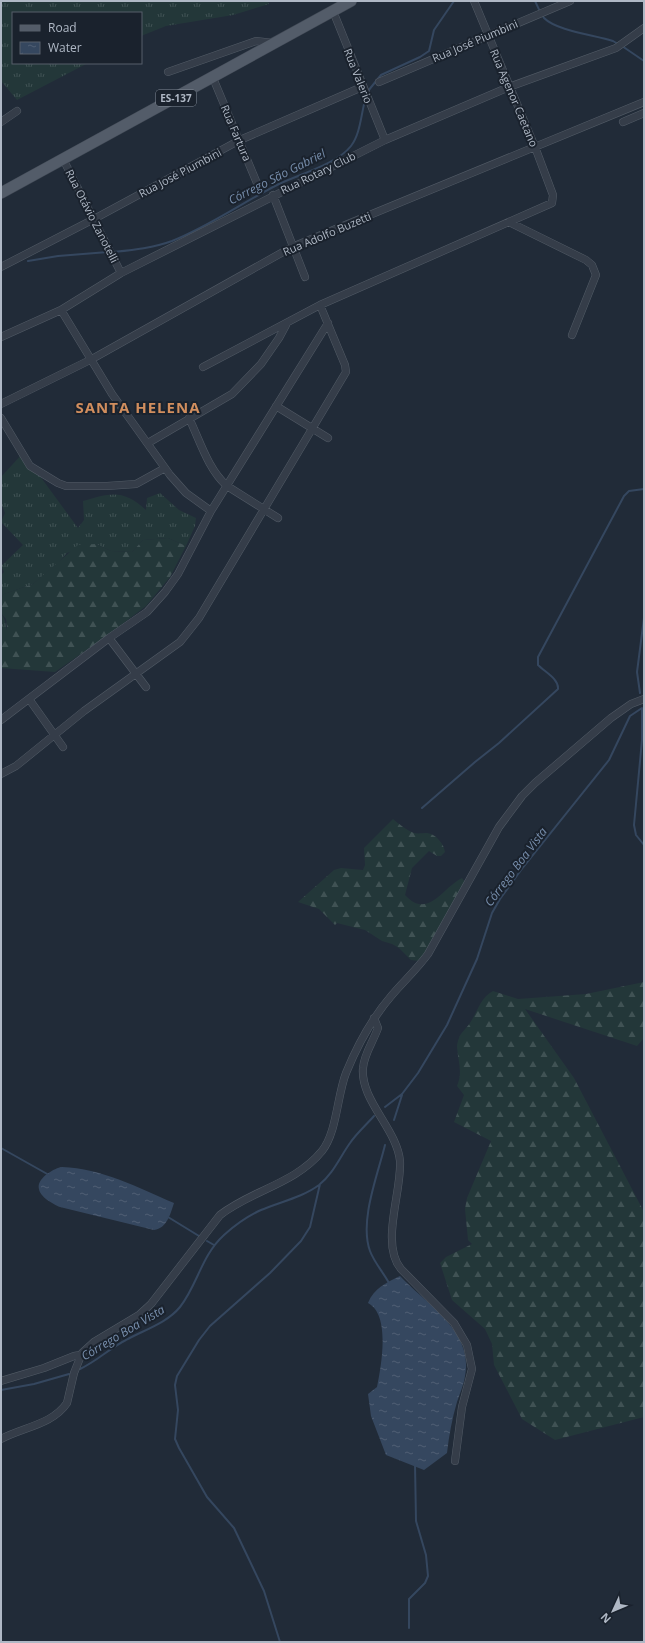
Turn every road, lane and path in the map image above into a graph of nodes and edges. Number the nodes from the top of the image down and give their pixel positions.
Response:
1 (351, 1) edge
2 (474, 1) edge
3 (570, 1) edge
4 (333, 11) junction
5 (644, 28) edge
6 (488, 35) junction
7 (273, 43) junction
8 (168, 72) dead end
9 (213, 78) junction
10 (379, 82) dead end
11 (509, 87) junction
12 (364, 92) junction
13 (644, 102) edge
14 (16, 111) dead end
15 (644, 113) edge
16 (1, 122) edge
17 (623, 122) dead end
18 (240, 140) junction
19 (385, 140) junction
20 (535, 147) junction
21 (63, 159) junction
22 (259, 188) dead end
23 (1, 193) edge
24 (273, 195) junction
25 (94, 219) junction
26 (509, 222) junction
27 (292, 247) junction
28 (1, 267) edge
29 (121, 273) junction
30 (305, 277) dead end
31 (320, 306) junction
32 (61, 310) junction
33 (328, 323) junction
34 (286, 325) junction
35 (572, 335) dead end
36 (1, 337) edge
37 (92, 359) junction
38 (203, 367) dead end
39 (1, 404) edge
40 (276, 406) junction
41 (189, 418) junction
42 (1, 420) edge
43 (312, 428) junction
44 (328, 438) dead end
45 (148, 443) junction
46 (165, 468) junction
47 (227, 486) junction
48 (264, 509) junction
49 (211, 511) junction
50 (278, 518) dead end
51 (109, 638) junction
52 (135, 673) junction
53 (146, 687) dead end
54 (29, 699) junction
55 (644, 699) edge
56 (1, 720) edge
57 (53, 734) junction
58 (63, 748) dead end
59 (1, 774) edge
60 (374, 1018) junction
61 (80, 1355) junction
62 (1, 1381) edge
63 (1, 1439) edge
64 (455, 1461) dead end

1 - 4 main road, ES-137
2 - 6 street, Rua Agenor Caetano
3 - 6 street, Rua José Piumbini
4 - 7 main road, ES-137
4 - 12 street, Rua Valerio
5 - 11 street, Rua Rotary Club
6 - 10 street, Rua José Piumbini
6 - 11 street, Rua Agenor Caetano
7 - 8 street
7 - 9 main road, ES-137
9 - 18 street, Rua Fartura
9 - 21 main road, ES-137
11 - 19 street, Rua Rotary Club
11 - 20 street, Rua Agenor Caetano
12 - 18 street, Rua José Piumbini
12 - 19 street, Rua Valerio
13 - 20 street, Rua Adolfo Buzetti
14 - 16 street
15 - 17 street
18 - 22 street, Rua Fartura
18 - 25 street, Rua José Piumbini
19 - 24 street, Rua Rotary Club
20 - 26 street, Rua Agenor Caetano
20 - 27 street, Rua Adolfo Buzetti
21 - 23 main road, ES-137
21 - 25 street, Rua Otávio Zanotelli
24 - 27 street
24 - 29 street, Rua Rotary Club
25 - 28 street, Rua José Piumbini
25 - 29 street, Rua Otávio Zanotelli
26 - 31 street
26 - 35 street
27 - 30 street
27 - 37 street, Rua Adolfo Buzetti
29 - 32 street, Rua Rotary Club
31 - 33 street
31 - 34 street
32 - 36 street, Rua Rotary Club
32 - 37 street
33 - 40 street
33 - 43 street
34 - 38 street
34 - 41 street
37 - 39 street, Rua Adolfo Buzetti
37 - 45 street
40 - 43 street
40 - 47 street
41 - 45 street
41 - 47 street
42 - 46 street
43 - 44 street
43 - 48 street
45 - 46 street
46 - 49 street
47 - 48 street
47 - 49 street
48 - 50 street
48 - 52 street
49 - 51 street
51 - 52 street
51 - 54 street
52 - 53 street
52 - 57 street
54 - 56 street
54 - 57 street
55 - 60 street
57 - 58 street
57 - 59 street
60 - 61 street
60 - 64 street
61 - 62 street
61 - 63 street

